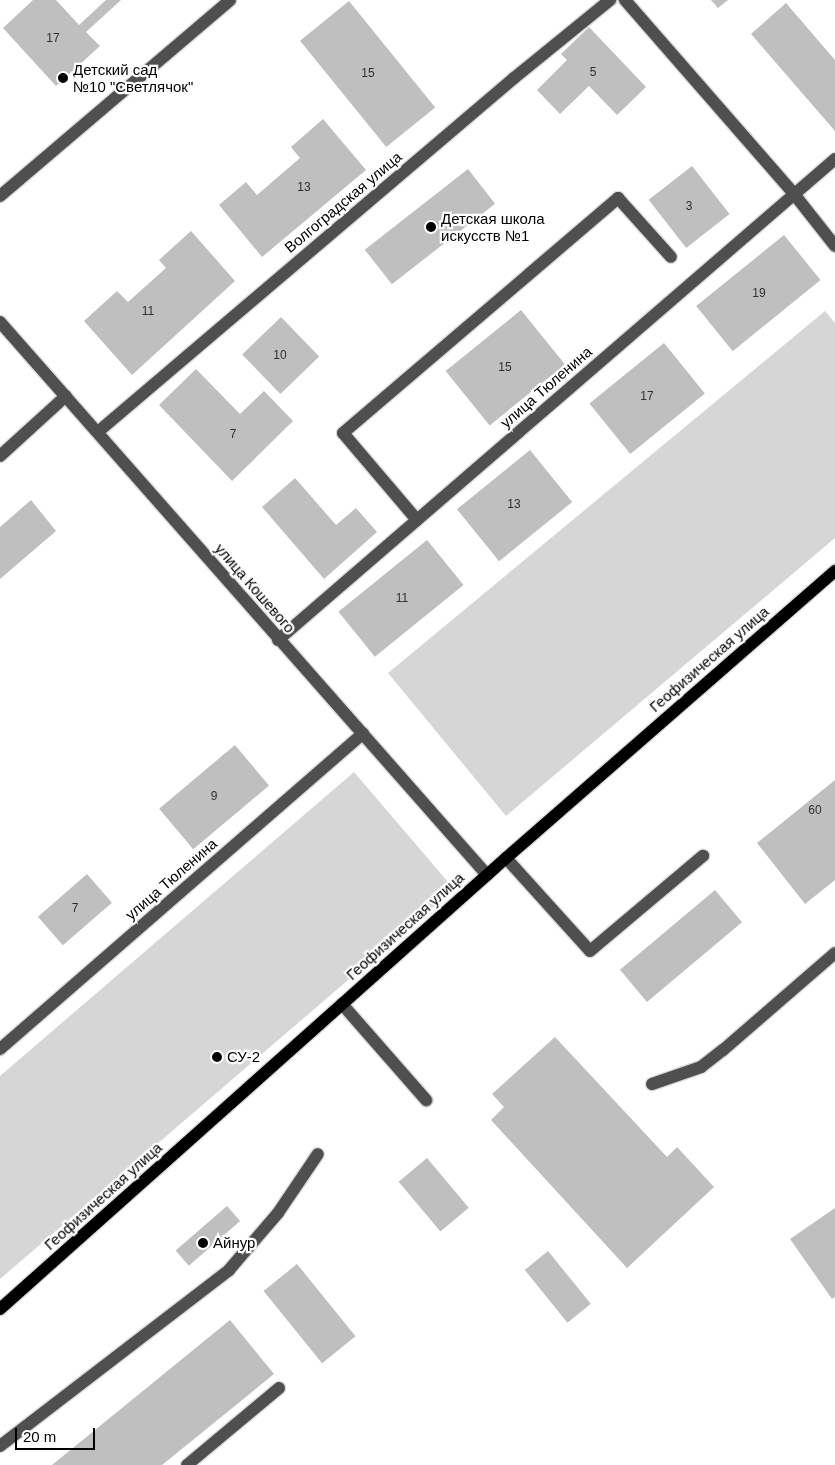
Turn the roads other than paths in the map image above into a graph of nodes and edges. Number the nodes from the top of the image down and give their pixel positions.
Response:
1 (230, 0) edge
2 (610, 0) edge
3 (625, 0) edge
4 (835, 159) edge
5 (794, 194) junction
6 (0, 196) edge
7 (835, 246) edge
8 (671, 257) dead end
9 (0, 322) edge
10 (66, 396) junction
11 (99, 431) junction
12 (0, 456) edge
13 (417, 520) junction
14 (835, 571) edge
15 (278, 640) junction
16 (363, 734) junction
17 (703, 856) dead end
18 (506, 858) junction
19 (487, 874) junction
20 (835, 953) edge
21 (342, 1004) junction
22 (0, 1049) edge
23 (652, 1084) dead end
24 (426, 1100) dead end
25 (318, 1154) dead end
26 (0, 1310) edge
27 (279, 1388) dead end
28 (0, 1446) edge
29 (187, 1465) edge

1 - 6 street
2 - 11 street, Волгоградская улица
3 - 5 street
4 - 5 street, улица Тюленина
5 - 7 street
5 - 13 street, улица Тюленина
8 - 13 street
9 - 10 street, улица Кошевого
10 - 11 street, улица Кошевого
10 - 12 street
11 - 15 street, улица Кошевого
13 - 15 street, улица Тюленина
14 - 18 main road, Геофизическая улица
15 - 16 street, улица Кошевого
16 - 19 street, улица Кошевого
16 - 22 street, улица Тюленина
17 - 18 street
18 - 19 main road, Геофизическая улица
19 - 21 main road, Геофизическая улица
20 - 23 street
21 - 24 street
21 - 26 main road, Геофизическая улица
25 - 28 street
27 - 29 street

